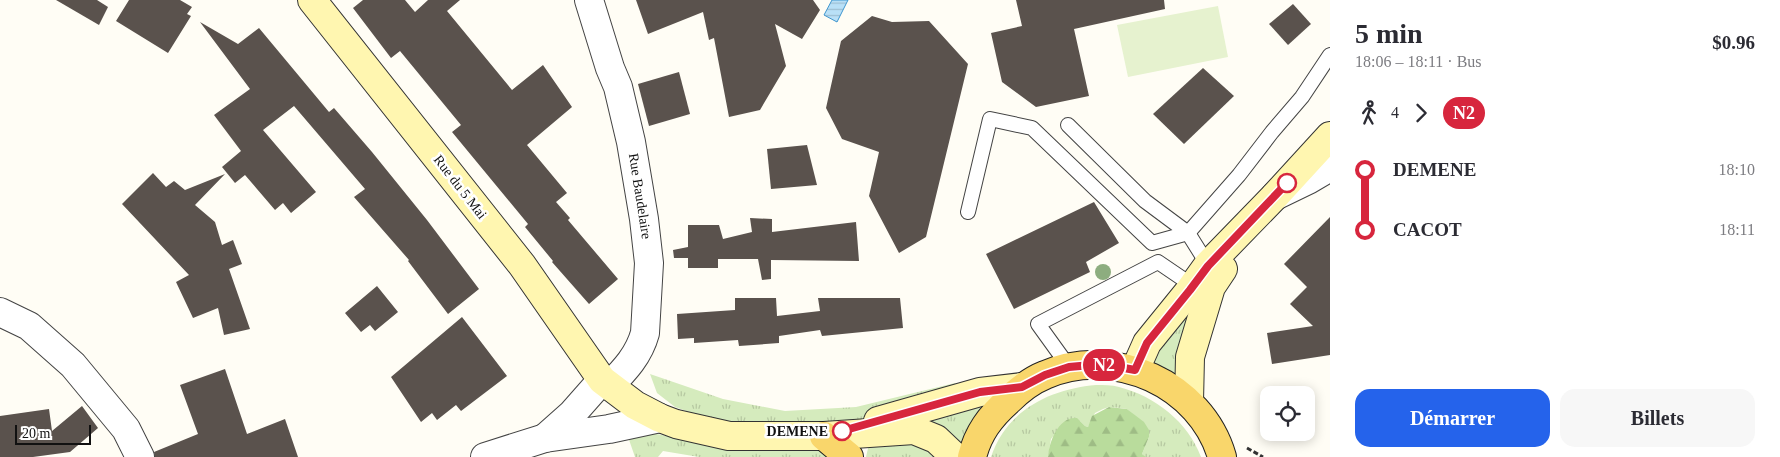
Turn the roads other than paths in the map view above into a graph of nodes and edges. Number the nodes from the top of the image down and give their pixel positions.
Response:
1 (312, 0) edge
2 (589, 0) edge
3 (1330, 55) edge
4 (1068, 125) dead end
5 (1330, 136) edge
6 (1330, 167) edge
7 (1267, 205) junction
8 (968, 212) dead end
9 (1188, 233) junction
10 (1208, 266) junction
11 (1190, 290) junction
12 (0, 312) edge
13 (1069, 367) junction
14 (1135, 370) junction
15 (610, 386) junction
16 (1022, 387) junction
17 (1189, 402) junction
18 (660, 418) junction
19 (591, 431) junction
20 (824, 436) junction
21 (545, 438) junction
22 (1234, 452) edge
23 (140, 457) edge
24 (485, 457) edge
25 (849, 457) edge
26 (956, 457) edge
27 (972, 457) edge

1 - 15 main road, Rue du 5 Mai
2 - 15 street, Rue Baudelaire
3 - 9 lane
4 - 9 lane
5 - 7 main road
6 - 7 street
7 - 10 main road
7 - 17 main road
8 - 9 lane
9 - 10 lane
10 - 11 main road
11 - 13 lane
11 - 14 main road
12 - 23 street
13 - 14 main road
13 - 16 main road
14 - 17 main road
15 - 18 main road
15 - 19 street
15 - 21 street
16 - 20 main road
16 - 27 main road
17 - 22 main road
18 - 19 street
18 - 20 main road
19 - 21 street
20 - 25 main road
20 - 26 main road
21 - 24 street

